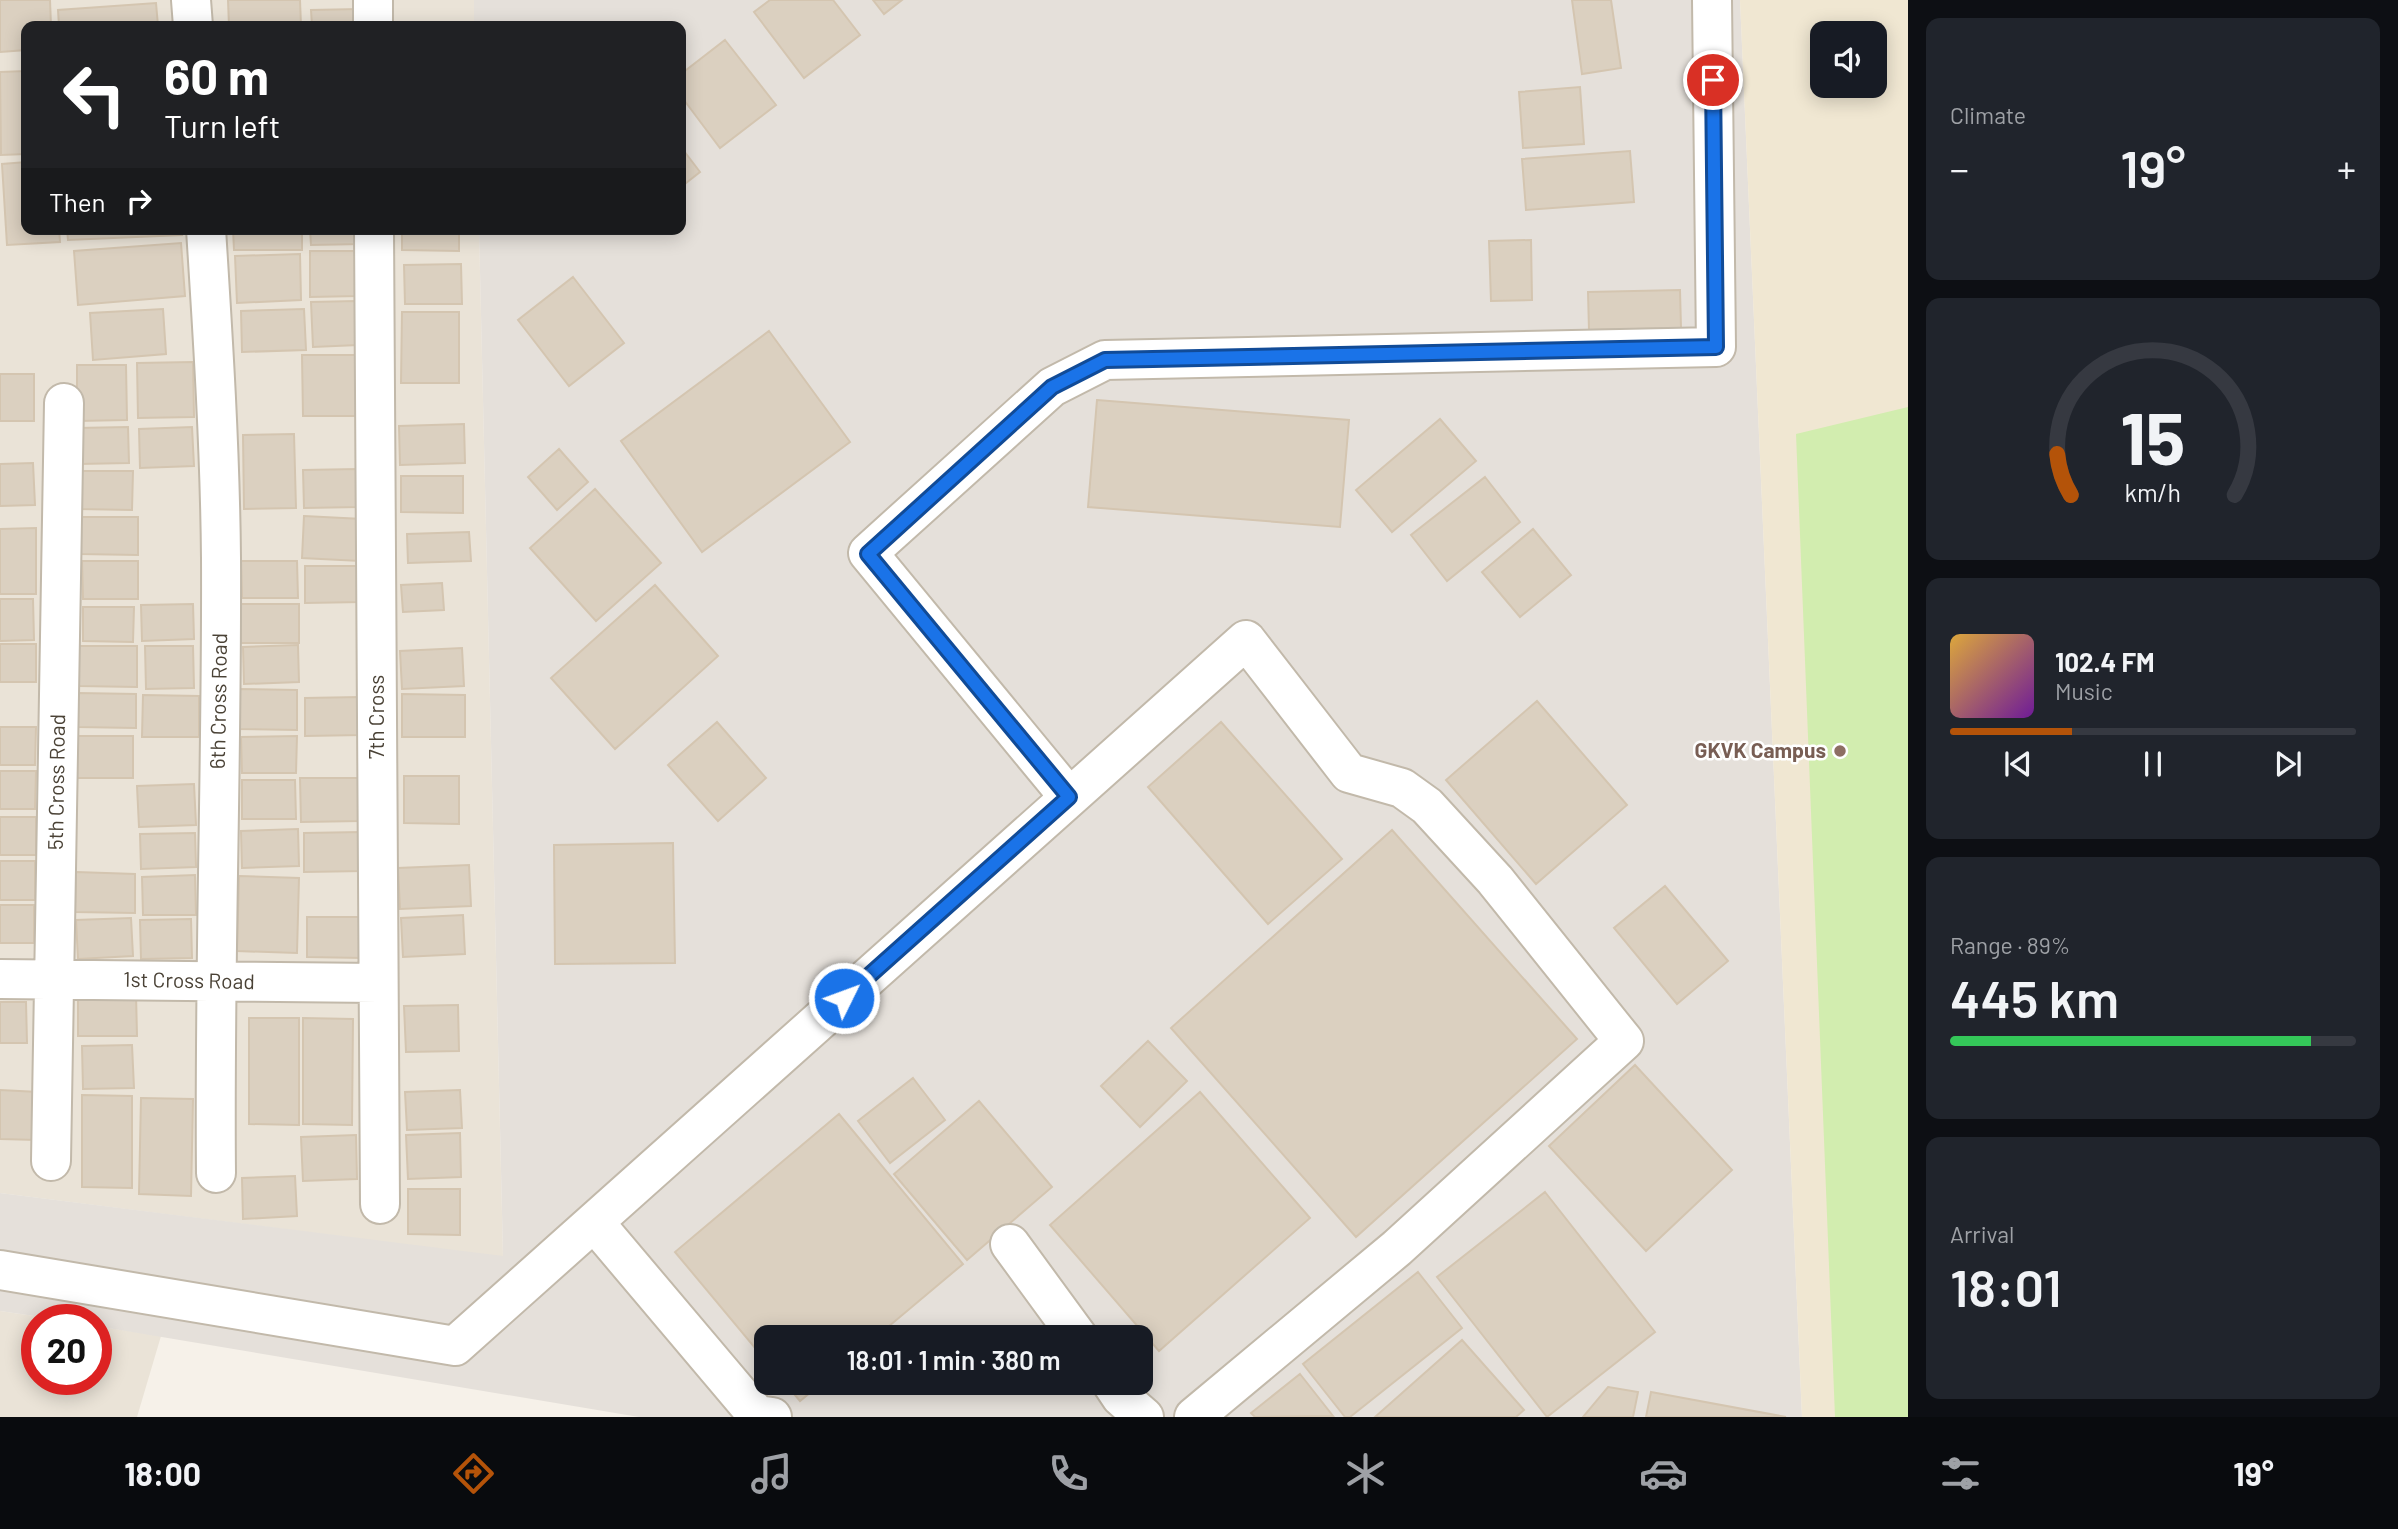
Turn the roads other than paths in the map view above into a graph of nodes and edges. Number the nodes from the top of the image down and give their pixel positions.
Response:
1 (191, 0) edge
2 (373, 0) edge
3 (1712, 0) edge
4 (193, 21) edge
5 (373, 21) edge
6 (206, 235) edge
7 (374, 235) edge
8 (64, 403) dead end
9 (1069, 797) junction
10 (0, 979) edge
11 (54, 980) junction
12 (214, 982) junction
13 (378, 983) junction
14 (51, 1161) dead end
15 (216, 1173) dead end
16 (380, 1204) dead end
17 (594, 1222) junction
18 (1010, 1244) dead end
19 (0, 1270) edge
20 (1069, 1325) edge
21 (1120, 1395) edge
22 (772, 1417) edge
23 (1144, 1417) edge
24 (1194, 1417) edge

1 - 4 street
2 - 5 street
3 - 9 street
6 - 12 street, 6th Cross Road
7 - 13 street, 7th Cross
8 - 11 street, 5th Cross Road
9 - 17 street
9 - 24 street
10 - 11 street, 1st Cross Road
11 - 12 street, 1st Cross Road
11 - 14 street, 5th Cross Road
12 - 13 street, 1st Cross Road
12 - 15 street, 6th Cross Road
13 - 16 street, 7th Cross
17 - 19 street
17 - 22 street
18 - 20 street
21 - 23 street

